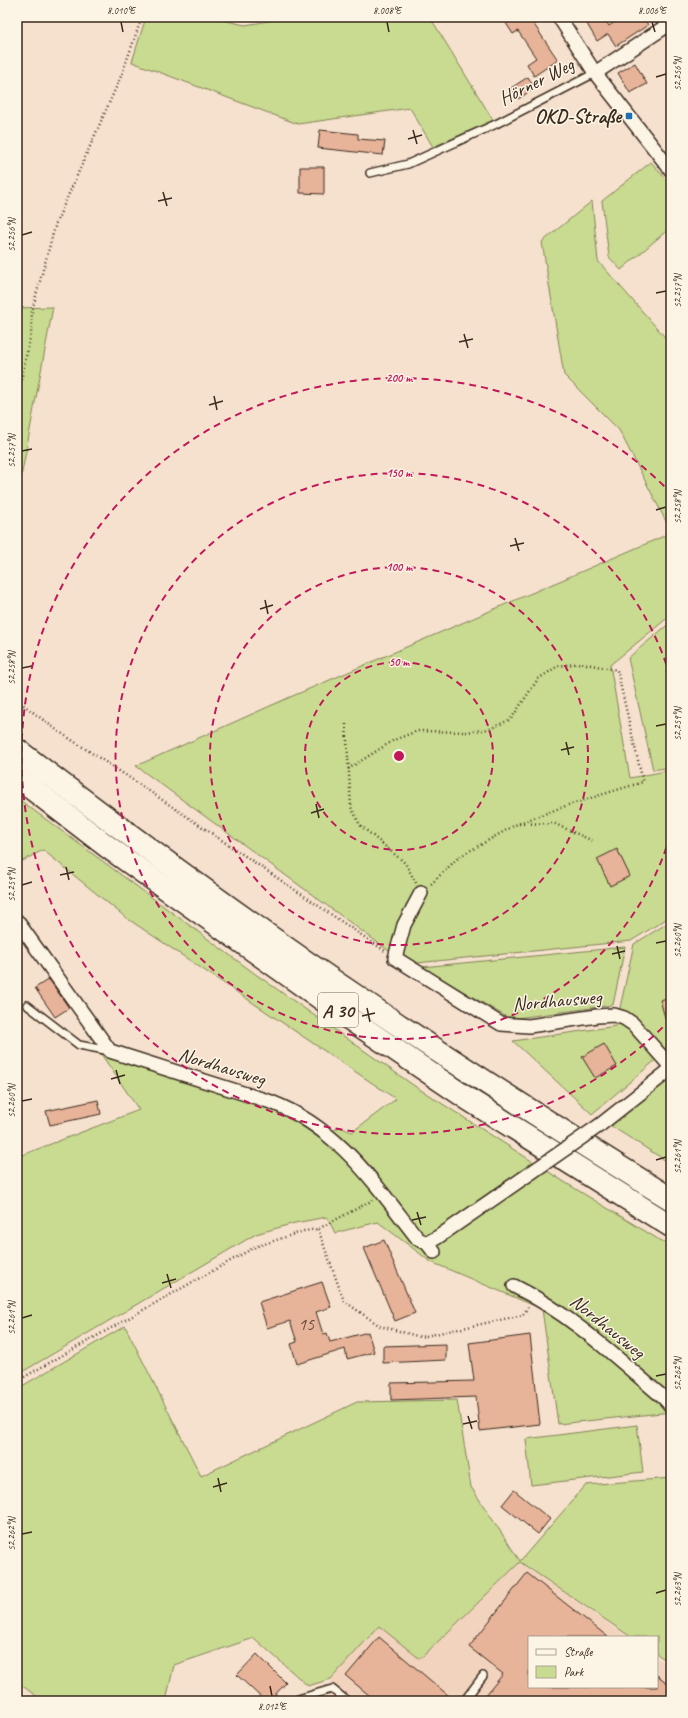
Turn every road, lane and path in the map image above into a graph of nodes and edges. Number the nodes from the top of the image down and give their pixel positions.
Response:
1 (142, 17) edge
2 (559, 17) edge
3 (671, 23) edge
4 (595, 73) junction
5 (671, 170) edge
6 (370, 173) dead end
7 (17, 399) edge
8 (17, 700) edge
9 (346, 724) dead end
10 (17, 750) edge
11 (348, 769) junction
12 (17, 776) edge
13 (517, 824) junction
14 (593, 841) dead end
15 (421, 893) junction
16 (17, 921) edge
17 (395, 958) junction
18 (27, 1005) dead end
19 (110, 1051) junction
20 (671, 1068) edge
21 (385, 1196) junction
22 (671, 1199) edge
23 (671, 1226) edge
24 (318, 1229) junction
25 (514, 1286) dead end
26 (534, 1296) junction
27 (17, 1381) edge
28 (671, 1406) edge
29 (483, 1676) dead end
30 (295, 1700) edge
31 (347, 1701) edge
32 (464, 1701) edge

1 - 7 path
2 - 4 street, Hörner Weg
3 - 4 street
4 - 5 street, Hörner Weg
4 - 6 lane, Hörner Weg
8 - 17 path
9 - 11 path
10 - 22 highway, A 30
11 - 13 path
11 - 15 path
12 - 23 highway, A 30
13 - 14 path
13 - 15 path
15 - 17 street
16 - 19 street
17 - 20 street, Nordhausweg
18 - 19 lane
19 - 21 street, Nordhausweg
20 - 21 street, Nordhausweg, bridge
21 - 24 path
24 - 26 path
24 - 27 path
25 - 26 street, Nordhausweg
26 - 28 street, Nordhausweg
29 - 32 lane
30 - 31 lane

